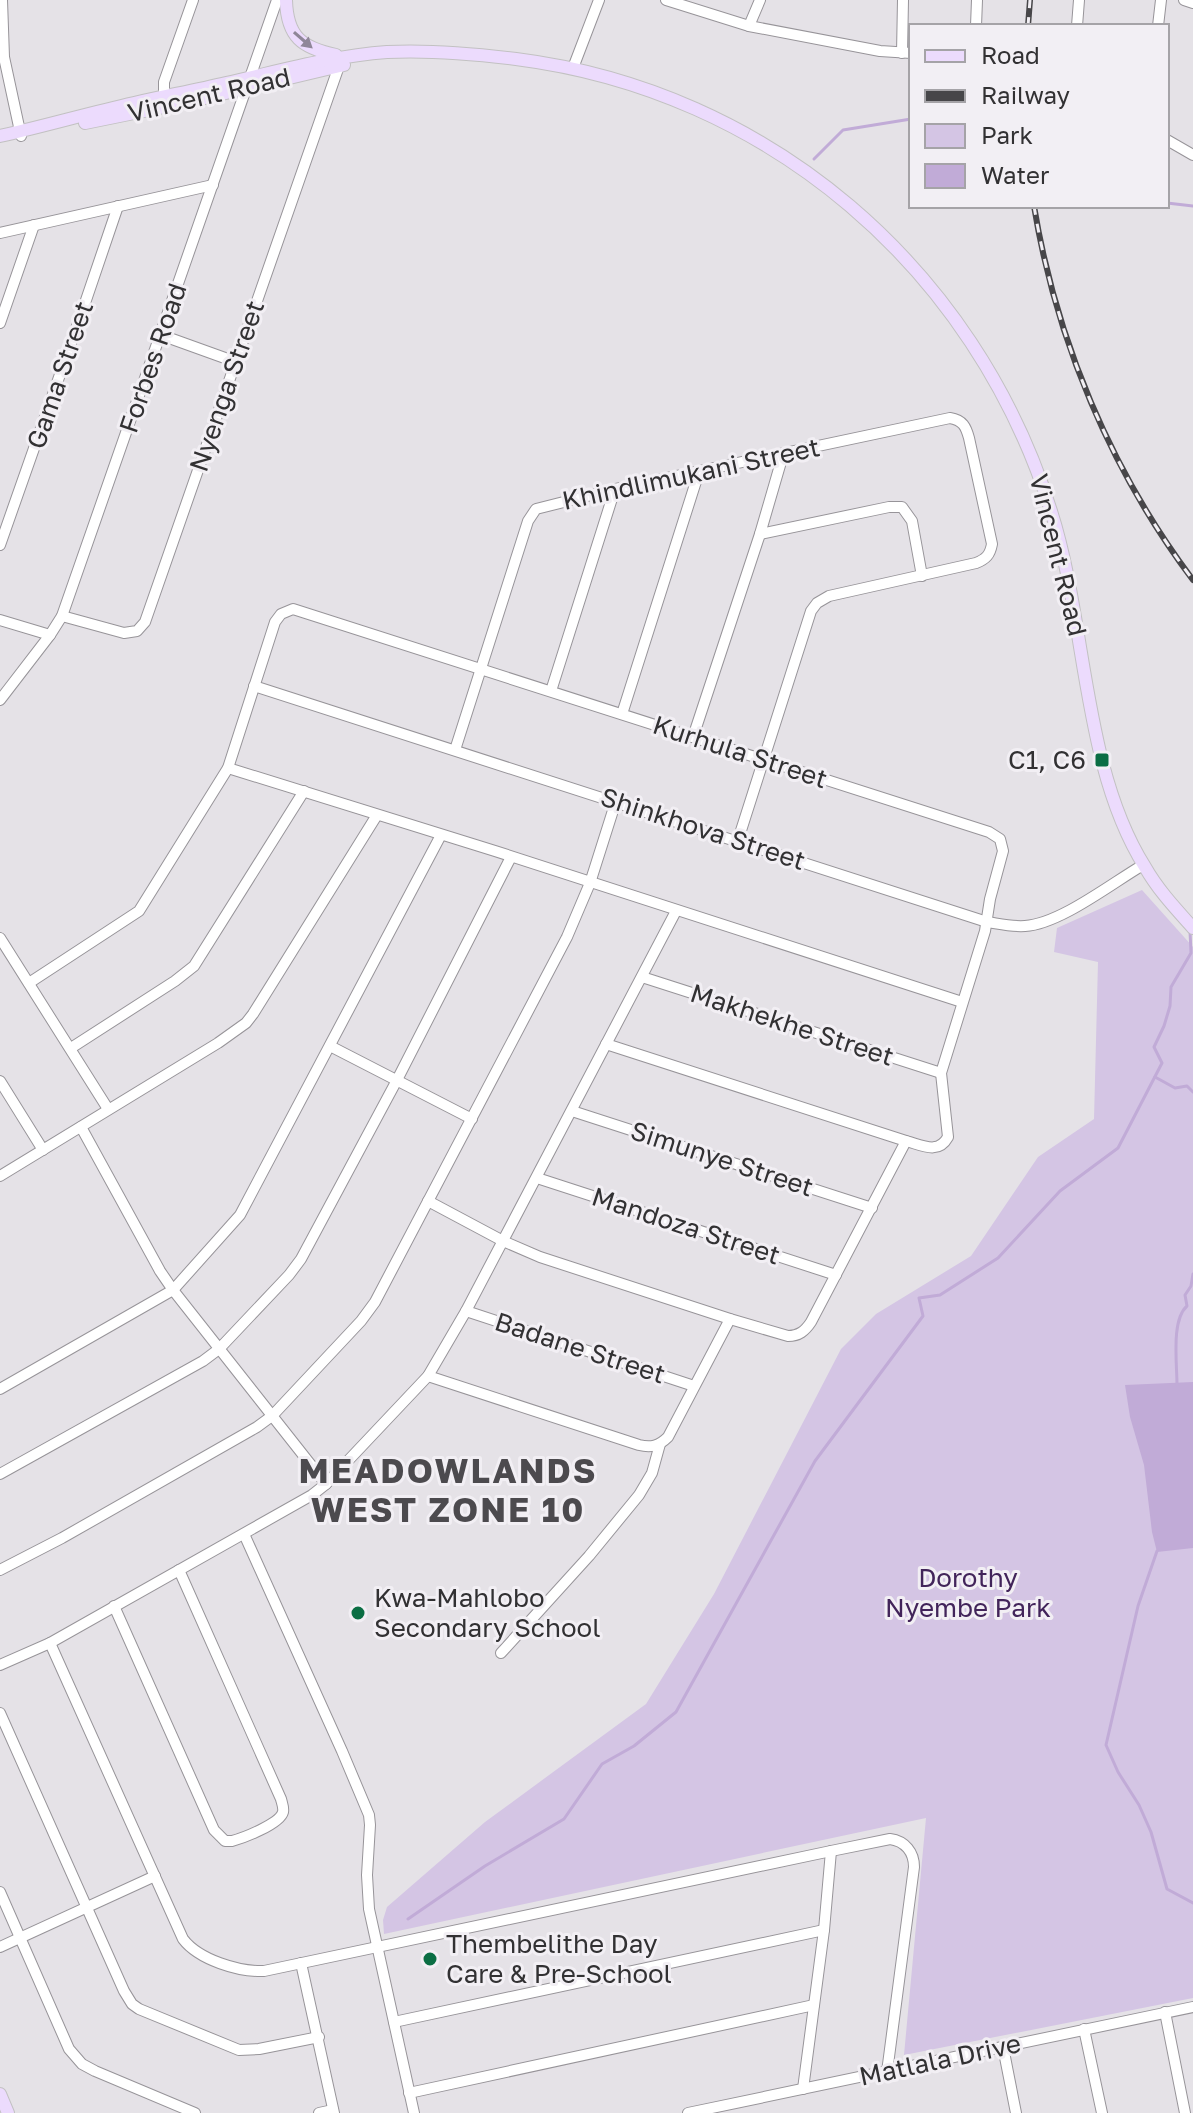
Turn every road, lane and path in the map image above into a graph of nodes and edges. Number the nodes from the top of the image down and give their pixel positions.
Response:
1 (2, 0) edge
2 (193, 0) edge
3 (277, 0) edge
4 (286, 0) edge
5 (599, 0) edge
6 (666, 0) edge
7 (760, 0) edge
8 (903, 0) edge
9 (977, 0) edge
10 (1079, 0) edge
11 (1161, 0) edge
12 (1184, 0) edge
13 (678, 2) edge
14 (1193, 3) edge
15 (976, 24) edge
16 (1077, 24) edge
17 (1158, 24) edge
18 (749, 26) junction
19 (907, 53) edge
20 (2, 57) edge
21 (342, 62) junction
22 (573, 68) junction
23 (248, 83) junction
24 (164, 97) junction
25 (20, 134) junction
26 (0, 139) edge
27 (1169, 141) edge
28 (1193, 155) edge
29 (213, 185) junction
30 (118, 206) junction
31 (34, 225) junction
32 (0, 233) edge
33 (0, 323) edge
34 (161, 335) junction
35 (236, 362) junction
36 (783, 455) junction
37 (699, 472) junction
38 (615, 489) junction
39 (760, 534) junction
40 (0, 545) edge
41 (922, 576) junction
42 (62, 616) junction
43 (0, 620) edge
44 (50, 635) junction
45 (481, 668) junction
46 (254, 686) junction
47 (551, 691) junction
48 (0, 700) edge
49 (622, 714) junction
50 (693, 737) junction
51 (455, 750) junction
52 (764, 759) junction
53 (228, 768) junction
54 (304, 791) junction
55 (616, 801) junction
56 (377, 815) junction
57 (441, 835) junction
58 (738, 840) junction
59 (511, 857) junction
60 (1143, 865) junction
61 (590, 883) junction
62 (676, 911) junction
63 (987, 922) junction
64 (1193, 928) edge
65 (0, 938) edge
66 (642, 977) junction
67 (29, 983) junction
68 (962, 1002) junction
69 (606, 1044) junction
70 (330, 1046) junction
71 (71, 1048) junction
72 (941, 1073) junction
73 (397, 1080) junction
74 (0, 1081) edge
75 (108, 1109) junction
76 (572, 1111) junction
77 (472, 1119) junction
78 (81, 1127) junction
79 (906, 1141) junction
80 (43, 1150) junction
81 (0, 1176) edge
82 (537, 1178) junction
83 (428, 1201) junction
84 (872, 1208) junction
85 (503, 1241) junction
86 (836, 1275) junction
87 (173, 1290) junction
88 (466, 1311) junction
89 (730, 1319) junction
90 (219, 1349) junction
91 (428, 1376) junction
92 (694, 1386) junction
93 (0, 1389) edge
94 (272, 1416) junction
95 (660, 1444) junction
96 (0, 1474) edge
97 (326, 1484) junction
98 (244, 1534) junction
99 (0, 1570) edge
100 (179, 1570) junction
101 (114, 1606) junction
102 (50, 1643) junction
103 (501, 1653) dead end
104 (0, 1665) edge
105 (0, 1713) edge
106 (831, 1851) junction
107 (155, 1876) junction
108 (0, 1892) edge
109 (87, 1908) junction
110 (824, 1930) junction
111 (21, 1938) junction
112 (0, 1947) edge
113 (378, 1948) junction
114 (301, 1963) junction
115 (814, 2005) junction
116 (1193, 2007) edge
117 (1165, 2012) junction
118 (394, 2022) junction
119 (1084, 2029) junction
120 (319, 2037) junction
121 (1003, 2047) junction
122 (887, 2072) junction
123 (803, 2089) junction
124 (409, 2093) junction
125 (0, 2094) edge
126 (334, 2112) edge
127 (8, 2113) edge
128 (195, 2113) edge
129 (319, 2113) edge
130 (414, 2113) edge
131 (688, 2113) edge
132 (1016, 2113) edge
133 (1102, 2113) edge
134 (1185, 2113) edge

1 - 20 street
2 - 24 street
3 - 23 street, Forbes Road
4 -> 21 main road
5 - 22 street
6 - 13 street
7 - 18 street
8 - 19 street
9 - 15 street
10 - 16 street
11 - 17 street
12 - 14 street
13 - 18 street
18 - 19 street
20 - 25 street
21 - 22 main road, Vincent Road
21 - 23 main road, Vincent Road
21 - 35 street, Nyenga Street
22 - 60 main road, Vincent Road
23 - 24 main road, Vincent Road
23 - 25 main road, Vincent Road
23 - 29 street, Forbes Road
24 - 25 main road, Vincent Road
25 - 26 main road, Vincent Road
27 - 28 street
29 - 30 street
29 - 34 street, Forbes Road
30 - 31 street
30 - 40 street, Gama Street
31 - 32 street
31 - 33 street
34 - 35 street
34 - 42 street, Forbes Road
35 - 42 street, Nyenga Street
36 - 37 street, Khindlimukani Street
36 - 39 street
36 - 41 street, Khindlimukani Street
37 - 38 street, Khindlimukani Street
37 - 49 street
38 - 45 street, Khindlimukani Street
38 - 47 street
39 - 41 street
39 - 50 street
41 - 52 street
42 - 44 street, Forbes Road
43 - 44 street
44 - 48 street, Forbes Road
45 - 46 street, Kurhula Street
45 - 47 street, Kurhula Street
45 - 51 street, Khindlimukani Street
46 - 51 street, Shinkhova Street
46 - 53 street, Kurhula Street
47 - 49 street, Kurhula Street
49 - 50 street, Kurhula Street
50 - 52 street, Kurhula Street
51 - 55 street, Shinkhova Street
52 - 58 street
52 - 63 street, Kurhula Street
53 - 54 street
53 - 67 street, Kurhula Street
54 - 56 street
54 - 71 street
55 - 58 street, Shinkhova Street
55 - 61 street
56 - 57 street
56 - 75 street
57 - 59 street
57 - 70 street
58 - 63 street, Shinkhova Street
59 - 61 street
59 - 73 street
60 - 63 street, Shinkhova Street
60 - 64 main road, Vincent Road
61 - 62 street
61 - 77 street
62 - 66 street
62 - 68 street
63 - 68 street, Kurhula Street
65 - 67 street
66 - 69 street
66 - 72 street, Makhekhe Street
67 - 71 street
68 - 72 street, Kurhula Street
69 - 76 street
69 - 79 street, Kurhula Street
70 - 73 street
70 - 87 street
71 - 75 street
72 - 79 street, Kurhula Street
73 - 77 street
73 - 90 street
74 - 80 street
75 - 78 street
76 - 82 street
76 - 84 street, Simunye Street
77 - 83 street
78 - 80 street
78 - 87 street
79 - 84 street
80 - 81 street
82 - 85 street
82 - 86 street, Mandoza Street
83 - 85 street
83 - 94 street
84 - 86 street
85 - 88 street
85 - 89 street
86 - 89 street
87 - 90 street
87 - 93 street
88 - 91 street
88 - 92 street, Badane Street
89 - 92 street
90 - 94 street
90 - 96 street
91 - 95 street
91 - 97 street
92 - 95 street
94 - 97 street
94 - 99 street
95 - 103 street
97 - 98 street
98 - 100 street
98 - 113 street
100 - 101 street
100 - 101 street
101 - 102 street
102 - 104 street
102 - 107 street
105 - 109 street
106 - 110 street
106 - 113 street
106 - 122 street
107 - 109 street
107 - 114 street
108 - 111 street
109 - 111 street
109 - 120 street
110 - 115 street
110 - 118 street
111 - 112 street
111 - 128 street
113 - 114 street
113 - 118 street
114 - 120 street
115 - 123 street
115 - 124 street
116 - 117 street, Matlala Drive
117 - 119 street, Matlala Drive
117 - 134 street
118 - 124 street
119 - 121 street, Matlala Drive
119 - 133 street
120 - 126 street
121 - 122 street, Matlala Drive
121 - 132 street
122 - 123 street, Matlala Drive
123 - 131 street, Matlala Drive
124 - 130 street
125 - 127 main road
126 - 129 street

